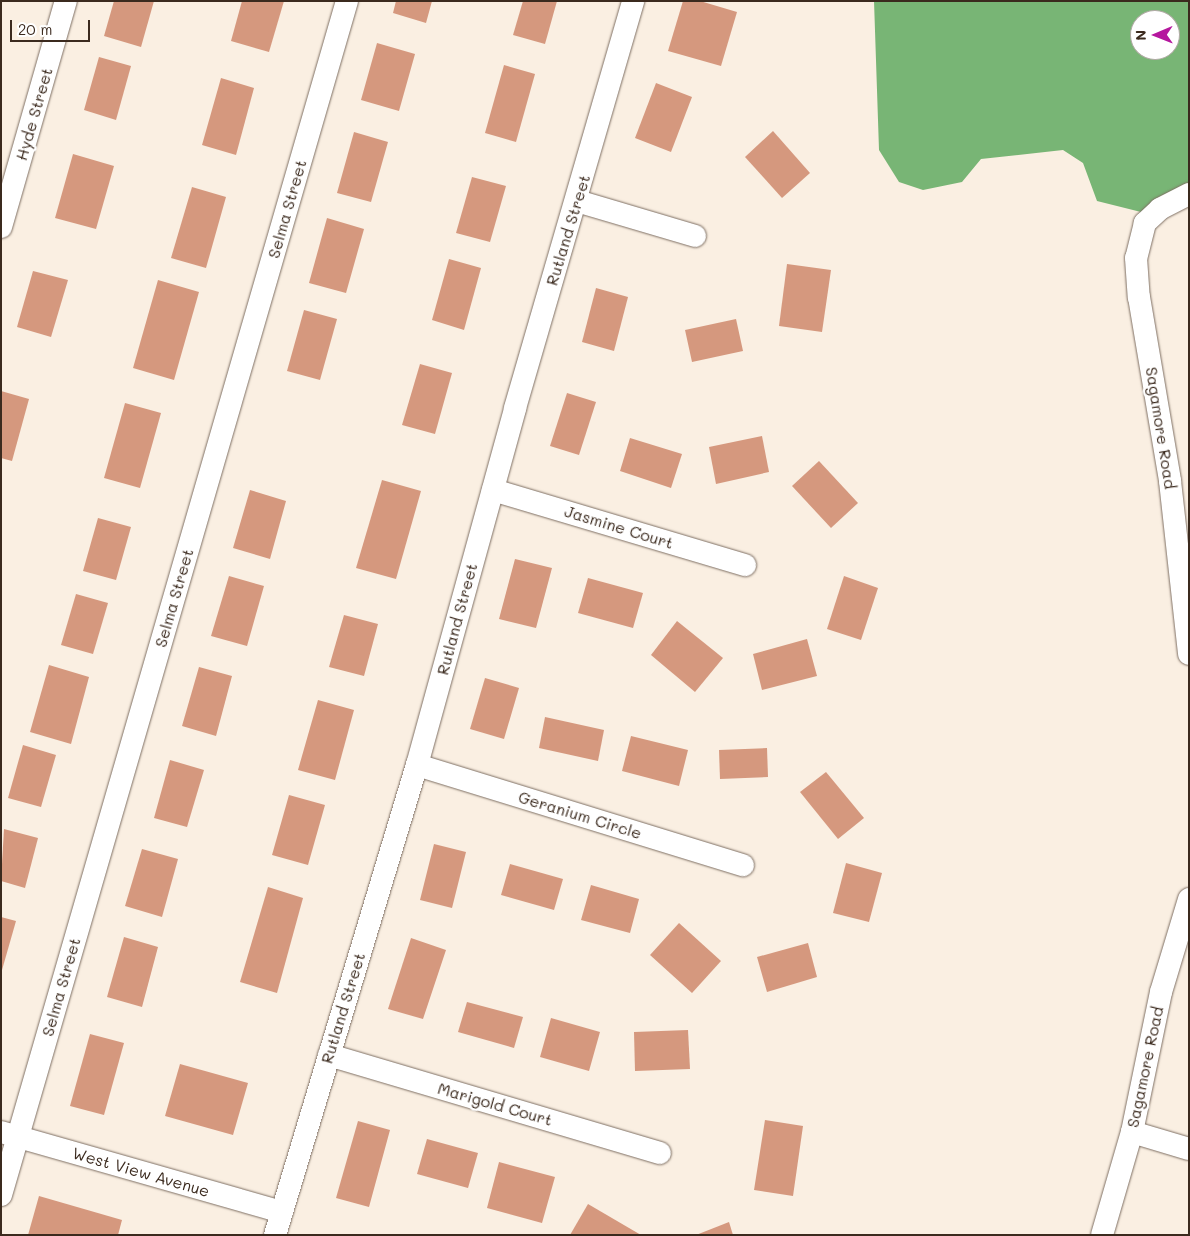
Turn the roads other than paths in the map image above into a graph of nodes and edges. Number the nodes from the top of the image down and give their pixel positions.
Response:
1 (66, 1) edge
2 (347, 1) edge
3 (633, 1) edge
4 (1189, 194) edge
5 (577, 200) junction
6 (1, 227) edge
7 (694, 236) dead end
8 (1180, 479) edge
9 (493, 490) junction
10 (745, 565) dead end
11 (1189, 654) edge
12 (417, 766) junction
13 (744, 865) dead end
14 (1189, 899) edge
15 (329, 1054) junction
16 (1132, 1132) junction
17 (10, 1135) edge
18 (1189, 1149) edge
19 (660, 1152) dead end
20 (1, 1195) edge
21 (282, 1212) junction
22 (275, 1235) edge
23 (1102, 1235) edge

1 - 6 street, Hyde Street
2 - 17 street, Selma Street
3 - 5 street, Rutland Street
4 - 8 street, Sagamore Road
5 - 7 street
5 - 9 street, Rutland Street
8 - 11 street, Sagamore Road
9 - 10 street, Jasmine Court
9 - 12 street, Rutland Street
12 - 13 street, Geranium Circle
12 - 15 street, Rutland Street
14 - 16 street, Sagamore Road
15 - 19 street, Marigold Court
15 - 21 street, Rutland Street
16 - 18 street
16 - 23 street, Sagamore Road
17 - 20 street, Selma Street
17 - 21 street, West View Avenue
21 - 22 street, Rutland Street

